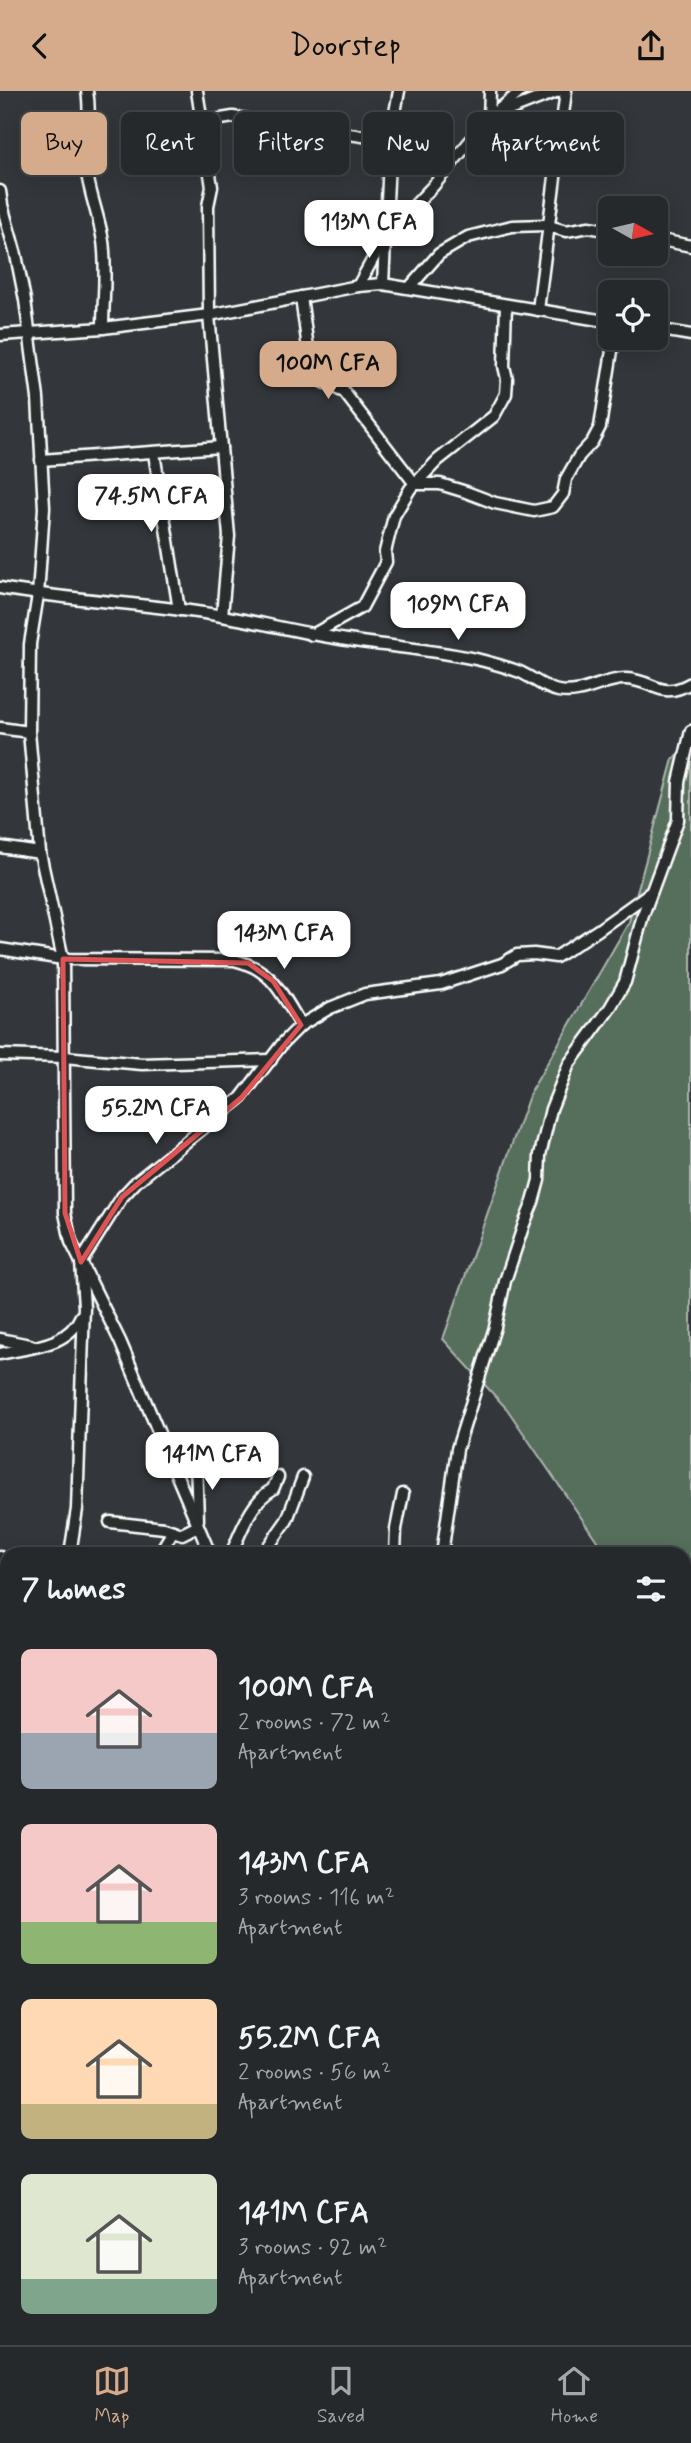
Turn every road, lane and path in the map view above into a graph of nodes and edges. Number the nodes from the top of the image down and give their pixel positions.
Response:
1 (87, 91) edge
2 (197, 91) edge
3 (399, 91) edge
4 (490, 91) edge
5 (521, 91) edge
6 (558, 91) edge
7 (566, 91) edge
8 (201, 112) edge
9 (395, 112) edge
10 (489, 112) edge
11 (495, 112) edge
12 (502, 112) edge
13 (220, 119) edge
14 (363, 136) edge
15 (467, 144) edge
16 (210, 175) edge
17 (388, 175) edge
18 (0, 191) edge
19 (1, 205) edge
20 (549, 226) junction
21 (598, 229) edge
22 (385, 237) junction
23 (668, 241) edge
24 (691, 246) edge
25 (383, 284) junction
26 (358, 286) junction
27 (410, 287) junction
28 (301, 297) junction
29 (506, 305) junction
30 (538, 310) junction
31 (209, 315) junction
32 (598, 320) edge
33 (103, 328) junction
34 (668, 331) edge
35 (30, 333) junction
36 (0, 335) edge
37 (691, 335) edge
38 (612, 350) edge
39 (221, 447) junction
40 (154, 453) junction
41 (41, 460) junction
42 (415, 484) junction
43 (0, 588) edge
44 (38, 594) junction
45 (179, 610) junction
46 (222, 616) junction
47 (312, 635) junction
48 (691, 683) edge
49 (0, 728) edge
50 (691, 731) edge
51 (29, 732) junction
52 (0, 847) edge
53 (40, 853) junction
54 (651, 892) junction
55 (0, 949) edge
56 (63, 959) junction
57 (301, 1025) junction
58 (0, 1055) edge
59 (64, 1057) junction
60 (271, 1060) junction
61 (80, 1262) junction
62 (84, 1307) junction
63 (0, 1339) edge
64 (34, 1346) junction
65 (0, 1354) edge
66 (196, 1460) dead end
67 (278, 1477) dead end
68 (303, 1477) dead end
69 (404, 1494) dead end
70 (110, 1522) dead end
71 (198, 1525) junction
72 (173, 1531) junction
73 (70, 1547) edge
74 (163, 1547) edge
75 (207, 1547) edge
76 (234, 1547) edge
77 (268, 1547) edge
78 (395, 1547) edge
79 (443, 1547) edge

1 - 33 street
2 - 8 street
3 - 9 street
4 - 10 street
5 - 11 street
6 - 12 street
7 - 20 street
13 - 14 street
15 - 22 street
16 - 31 street
17 - 22 street
18 - 19 street
19 - 35 street
20 - 21 street
20 - 27 street
20 - 30 street
22 - 25 street
22 - 26 street
23 - 24 street
25 - 26 street
25 - 27 street
26 - 28 street
27 - 29 street
28 - 31 street
28 - 42 street
29 - 30 street
29 - 42 street
30 - 32 street
31 - 33 street
31 - 39 street
33 - 35 street
34 - 37 street
35 - 36 street
35 - 41 street
38 - 42 street
39 - 40 street
39 - 46 street
40 - 41 street
40 - 45 street
41 - 44 street
42 - 47 street
43 - 44 street
44 - 45 street
44 - 51 street
45 - 46 street
46 - 47 street
47 - 48 street
49 - 51 street
50 - 54 street
51 - 53 street
52 - 53 street
53 - 56 street
54 - 57 street
54 - 79 street
55 - 56 street
56 - 57 street
56 - 59 street
57 - 60 street
58 - 59 street
59 - 60 street
59 - 61 street
60 - 61 street
61 - 62 street
61 - 71 street
62 - 64 street
62 - 73 street
63 - 64 street
64 - 65 street
66 - 71 street
67 - 76 street
68 - 77 street
69 - 78 street
70 - 72 street
71 - 72 street
71 - 75 street
72 - 74 street

